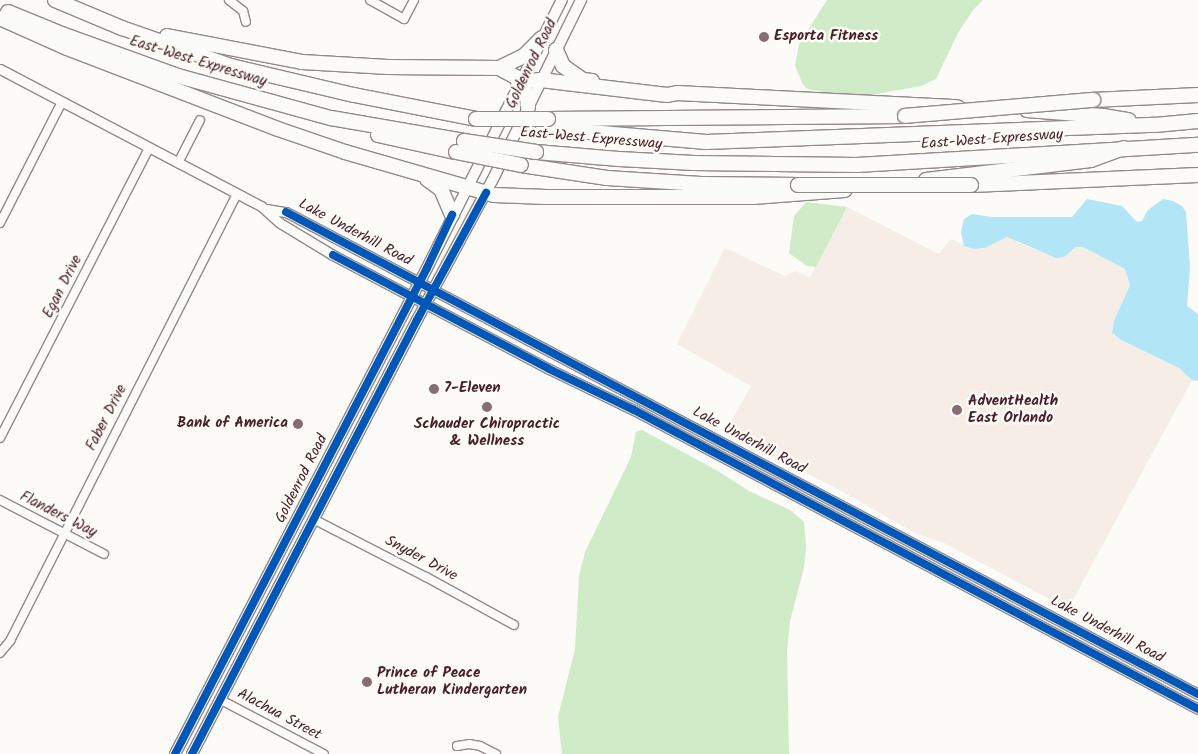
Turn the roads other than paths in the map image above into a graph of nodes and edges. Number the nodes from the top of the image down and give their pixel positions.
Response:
1 (55, 0) edge
2 (229, 0) edge
3 (370, 0) edge
4 (414, 0) edge
5 (562, 0) edge
6 (581, 0) edge
7 (0, 9) edge
8 (0, 18) edge
9 (246, 22) dead end
10 (122, 28) junction
11 (542, 38) junction
12 (556, 50) junction
13 (499, 68) junction
14 (0, 69) edge
15 (541, 80) junction
16 (520, 82) junction
17 (677, 93) junction
18 (1198, 96) edge
19 (62, 102) junction
20 (528, 107) junction
21 (200, 120) dead end
22 (1198, 121) edge
23 (546, 124) junction
24 (1155, 125) junction
25 (1198, 145) edge
26 (460, 147) junction
27 (149, 148) junction
28 (1124, 148) junction
29 (178, 163) junction
30 (420, 175) junction
31 (1198, 175) edge
32 (466, 186) junction
33 (486, 193) junction
34 (237, 194) junction
35 (266, 209) junction
36 (452, 215) junction
37 (0, 223) edge
38 (419, 282) junction
39 (433, 290) junction
40 (412, 297) junction
41 (425, 304) junction
42 (0, 438) edge
43 (768, 467) junction
44 (777, 472) junction
45 (319, 474) junction
46 (767, 480) junction
47 (0, 500) edge
48 (314, 520) junction
49 (290, 531) junction
50 (64, 534) junction
51 (104, 554) dead end
52 (946, 575) junction
53 (979, 578) junction
54 (278, 587) junction
55 (1038, 623) junction
56 (514, 625) dead end
57 (1069, 626) junction
58 (0, 653) edge
59 (227, 653) junction
60 (1198, 694) edge
61 (221, 700) junction
62 (202, 702) junction
63 (1198, 709) edge
64 (457, 746) dead end
65 (193, 753) edge
66 (175, 754) edge
67 (324, 754) edge
68 (496, 754) edge

1 - 10 highway, East-West Expressway
2 - 9 street
3 - 4 street
5 - 11 main road, Goldenrod Road
6 - 12 main road, Goldenrod Road
7 - 26 highway, East-West Expressway
8 - 30 highway
10 - 13 highway
10 - 23 highway, East-West Expressway, bridge
11 - 13 highway
11 - 16 main road, Goldenrod Road
12 - 15 main road, Goldenrod Road
12 - 17 highway
13 - 16 highway
14 - 19 street, Lake Underhill Road
15 - 16 highway
15 - 17 highway
15 - 20 main road, Goldenrod Road
16 - 20 highway
16 - 32 main road, Goldenrod Road
17 - 24 highway
18 - 23 highway, bridge
19 - 27 street, Lake Underhill Road
19 - 37 street
20 - 33 main road, Goldenrod Road
21 - 29 street
22 - 24 highway, East-West Expressway
23 - 24 highway, East-West Expressway
25 - 28 highway, East-West Expressway
26 - 28 highway, East-West Expressway, bridge
26 - 31 highway, bridge
27 - 29 street, Lake Underhill Road
27 - 42 street, Egan Drive
28 - 33 highway
29 - 34 street, Lake Underhill Road
30 - 32 highway
30 - 36 highway
32 - 33 highway
32 - 36 main road, Goldenrod Road
33 - 39 main road, Goldenrod Road
34 - 35 street, Lake Underhill Road
34 - 50 street, Faber Drive
35 - 38 street, Lake Underhill Road
35 - 40 street, Lake Underhill Road
36 - 38 main road, Goldenrod Road
38 - 39 street, Lake Underhill Road
38 - 40 main road, Goldenrod Road
39 - 41 main road, Goldenrod Road
39 - 43 street, Lake Underhill Road
40 - 41 street, Lake Underhill Road
40 - 45 main road, Goldenrod Road
41 - 46 street, Lake Underhill Road
41 - 48 main road, Goldenrod Road
43 - 44 street, Lake Underhill Road
43 - 46 street
44 - 46 street
44 - 53 street, Lake Underhill Road
45 - 48 main road
45 - 49 main road, Goldenrod Road
46 - 52 street, Lake Underhill Road
47 - 50 street, Flanders Way
48 - 54 main road, Goldenrod Road
48 - 56 street, Snyder Drive
49 - 54 main road
49 - 59 main road, Goldenrod Road
50 - 51 street, Flanders Way
50 - 58 street, Faber Drive
52 - 53 street
52 - 55 street, Lake Underhill Road
53 - 57 street, Lake Underhill Road
54 - 61 main road, Goldenrod Road
55 - 57 street
55 - 63 street, Lake Underhill Road
57 - 60 street, Lake Underhill Road
59 - 61 main road
59 - 62 main road, Goldenrod Road
61 - 65 main road, Goldenrod Road
61 - 67 street, Alachua Street
62 - 65 main road
62 - 66 main road, Goldenrod Road
64 - 68 street

